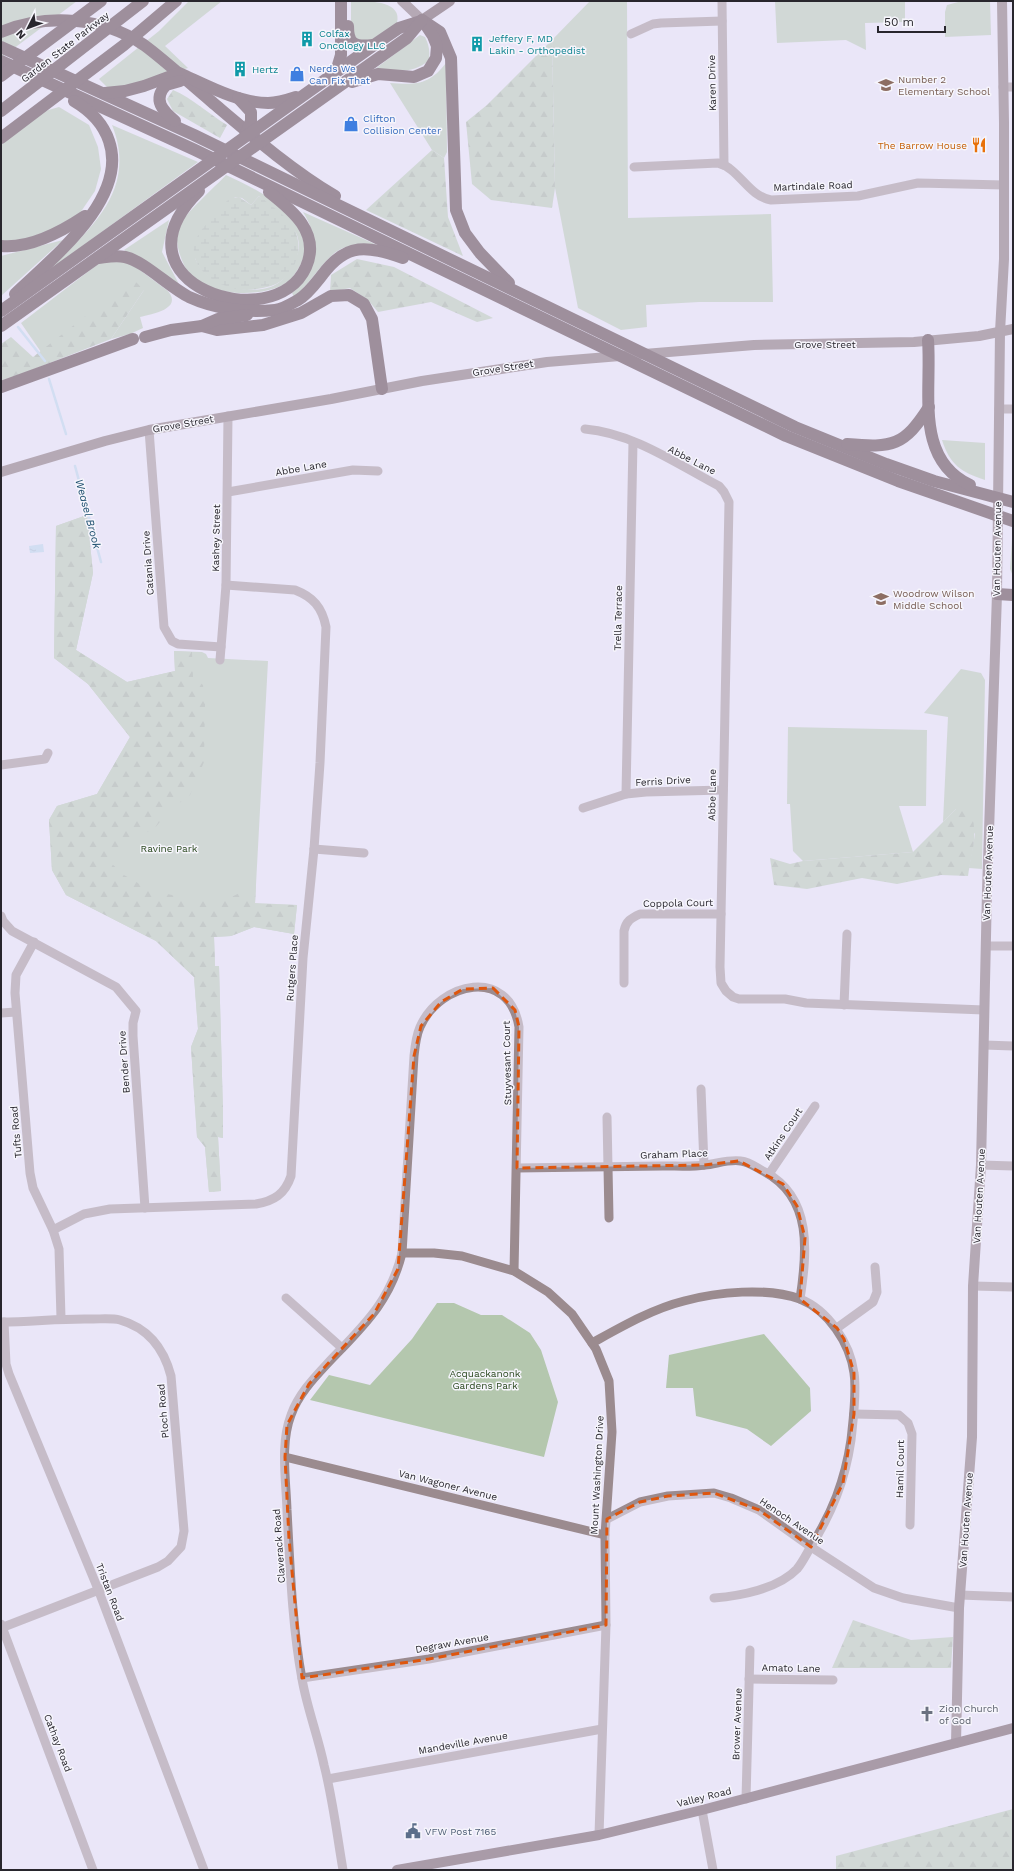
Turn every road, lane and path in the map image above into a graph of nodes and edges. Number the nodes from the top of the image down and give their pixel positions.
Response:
1 (102, 1) edge
2 (143, 1) edge
3 (176, 1) edge
4 (342, 1) edge
5 (347, 1) edge
6 (402, 1) edge
7 (450, 1) edge
8 (722, 1) edge
9 (1002, 1) edge
10 (422, 20) junction
11 (722, 21) junction
12 (1, 32) edge
13 (631, 34) dead end
14 (47, 42) junction
15 (374, 45) junction
16 (1, 47) edge
17 (1, 61) edge
18 (336, 72) junction
19 (1, 76) edge
20 (192, 79) junction
21 (1, 84) edge
22 (1008, 87) edge
23 (98, 91) junction
24 (305, 95) junction
25 (238, 98) junction
26 (78, 99) junction
27 (319, 100) junction
28 (1, 111) edge
29 (194, 135) junction
30 (244, 137) junction
31 (1, 138) edge
32 (724, 165) junction
33 (223, 167) junction
34 (634, 167) dead end
35 (253, 178) junction
36 (1004, 186) junction
37 (94, 210) junction
38 (401, 235) junction
39 (1, 246) edge
40 (94, 259) junction
41 (444, 271) junction
42 (520, 293) junction
43 (1, 307) edge
44 (276, 310) junction
45 (1, 311) edge
46 (1, 326) edge
47 (202, 326) junction
48 (1013, 329) edge
49 (1000, 332) junction
50 (145, 337) dead end
51 (133, 340) dead end
52 (928, 340) junction
53 (1, 387) edge
54 (382, 389) junction
55 (929, 407) junction
56 (999, 409) junction
57 (1013, 409) edge
58 (228, 416) junction
59 (149, 430) junction
60 (585, 430) dead end
61 (633, 442) junction
62 (834, 443) junction
63 (378, 471) dead end
64 (1, 472) edge
65 (228, 492) junction
66 (990, 495) junction
67 (1013, 502) edge
68 (1013, 521) edge
69 (226, 585) junction
70 (997, 594) junction
71 (1013, 595) edge
72 (221, 647) junction
73 (220, 660) dead end
74 (48, 753) dead end
75 (1, 765) edge
76 (723, 790) junction
77 (626, 794) junction
78 (582, 808) dead end
79 (314, 849) junction
80 (364, 853) dead end
81 (721, 914) junction
82 (1, 916) edge
83 (847, 934) dead end
84 (34, 942) junction
85 (986, 946) junction
86 (1013, 946) edge
87 (624, 982) dead end
88 (844, 1005) junction
89 (984, 1010) junction
90 (16, 1012) junction
91 (1, 1013) edge
92 (984, 1045) junction
93 (1013, 1046) edge
94 (701, 1089) dead end
95 (815, 1106) dead end
96 (607, 1117) dead end
97 (704, 1165) junction
98 (981, 1166) junction
99 (1013, 1166) edge
100 (607, 1167) junction
101 (517, 1168) junction
102 (769, 1174) junction
103 (145, 1208) junction
104 (609, 1218) dead end
105 (54, 1230) junction
106 (402, 1253) junction
107 (875, 1267) dead end
108 (514, 1271) junction
109 (973, 1286) junction
110 (1013, 1288) edge
111 (286, 1298) dead end
112 (800, 1299) junction
113 (61, 1318) junction
114 (2, 1322) edge
115 (837, 1328) junction
116 (592, 1343) junction
117 (342, 1348) junction
118 (854, 1414) junction
119 (285, 1457) junction
120 (607, 1519) junction
121 (910, 1525) dead end
122 (605, 1535) junction
123 (811, 1547) junction
124 (98, 1589) junction
125 (960, 1595) junction
126 (1013, 1597) edge
127 (714, 1598) dead end
128 (960, 1608) junction
129 (606, 1625) junction
130 (1, 1626) edge
131 (750, 1650) dead end
132 (302, 1678) junction
133 (749, 1679) junction
134 (833, 1680) dead end
135 (1013, 1728) edge
136 (602, 1729) junction
137 (956, 1743) junction
138 (328, 1779) junction
139 (746, 1799) junction
140 (702, 1810) junction
141 (599, 1835) junction
142 (94, 1870) edge
143 (204, 1870) edge
144 (343, 1870) edge
145 (397, 1870) edge
146 (713, 1870) edge

1 - 14 highway, Garden State Parkway
2 - 28 highway, Garden State Parkway
3 - 31 highway
4 - 18 highway
5 - 15 highway
6 - 10 main road
7 - 10 main road
8 - 11 street, Karen Drive
9 - 22 main road, Van Houten Avenue
10 - 15 highway
10 - 27 highway
10 - 27 highway
10 - 42 highway
11 - 13 street
11 - 32 street, Karen Drive
12 - 38 highway
14 - 19 highway, Garden State Parkway
14 - 21 highway
15 - 18 highway
16 - 23 highway
17 - 26 highway
18 - 24 highway
20 - 23 highway
20 - 25 highway
20 - 29 highway
22 - 36 main road, Van Houten Avenue
23 - 29 highway
24 - 25 highway
24 - 30 highway
25 - 30 highway
26 - 35 highway
26 - 37 highway
27 - 33 highway
29 - 38 highway
30 - 45 highway
32 - 34 street
32 - 36 street, Martindale Road
33 - 35 highway
33 - 40 highway
35 - 41 highway
36 - 49 main road, Van Houten Avenue
37 - 39 highway
37 - 43 highway
38 - 42 highway
40 - 44 highway
40 - 46 highway
41 - 44 highway
41 - 68 highway
42 - 62 highway
44 - 47 highway
47 - 50 highway
47 - 54 highway
48 - 49 main road, Grove Street
49 - 52 main road, Grove Street
49 - 56 main road, Van Houten Avenue
51 - 53 highway
52 - 54 main road, Grove Street
52 - 55 highway
54 - 58 main road, Grove Street
55 - 62 highway
55 - 66 highway
56 - 57 street
56 - 70 main road, Van Houten Avenue
58 - 59 main road, Grove Street
58 - 65 street, Kashey Street
59 - 64 main road, Grove Street
59 - 72 street, Catania Drive
60 - 61 street, Abbe Lane
61 - 76 street, Abbe Lane
61 - 77 street, Trella Terrace
62 - 66 highway
63 - 65 street, Abbe Lane
65 - 69 street, Kashey Street
66 - 67 highway
69 - 72 street, Kashey Street
69 - 79 street, Rutgers Place
70 - 71 highway
70 - 85 main road, Van Houten Avenue
72 - 73 street, Kashey Street
74 - 75 street
76 - 77 street, Ferris Drive
76 - 81 street, Abbe Lane
77 - 78 street, Ferris Drive
79 - 80 street
79 - 103 street, Rutgers Place
81 - 87 street, Coppola Court
81 - 88 street, Abbe Lane
82 - 84 street, Bender Drive
83 - 88 street
84 - 90 street, Tufts Road
84 - 103 street, Bender Drive
85 - 86 street
85 - 89 main road, Van Houten Avenue
88 - 89 street, Abbe Lane
89 - 92 main road, Van Houten Avenue
90 - 91 street
90 - 105 street, Tufts Road
92 - 93 street
92 - 98 main road, Van Houten Avenue
94 - 97 street
95 - 102 street, Atkins Court
96 - 100 street
97 - 100 street, Graham Place
97 - 102 street, Graham Place
98 - 99 street
98 - 109 main road, Van Houten Avenue
100 - 101 street, Graham Place
100 - 104 street
101 - 106 street, Stuyvesant Court
101 - 108 street, Stuyvesant Court
102 - 112 street, Graham Place
103 - 105 street, Rutgers Place
105 - 113 street, Tufts Road
106 - 108 street, Mount Washington Drive
106 - 117 street, Claverack Road
107 - 115 street
108 - 116 street, Mount Washington Drive
109 - 110 street
109 - 125 main road, Van Houten Avenue
111 - 117 street
112 - 115 street
112 - 116 street
113 - 114 street, Ploch Road
113 - 124 street, Ploch Road
114 - 124 street, Tristan Road
115 - 118 street
116 - 120 street, Mount Washington Drive
117 - 119 street, Claverack Road
118 - 121 street, Hamil Court
118 - 123 street
119 - 122 street, Van Wagoner Avenue
119 - 132 street, Claverack Road
120 - 122 street, Mount Washington Drive
120 - 123 street, Henoch Avenue
122 - 129 street, Mount Washington Drive
123 - 127 street
123 - 128 street, Henoch Avenue
124 - 130 street, Ploch Road
124 - 143 street, Tristan Road
125 - 126 street
125 - 128 main road, Van Houten Avenue
128 - 137 main road, Van Houten Avenue
129 - 132 street, Degraw Avenue
129 - 136 street, Mount Washington Drive
130 - 142 street, Cathay Road
131 - 133 street, Brower Avenue
132 - 138 street, Claverack Road
133 - 134 street, Amato Lane
133 - 139 street, Brower Avenue
135 - 137 main road, Valley Road
136 - 138 street, Mandeville Avenue
136 - 141 street, Mount Washington Drive
137 - 139 main road, Valley Road
138 - 144 street, Claverack Road
139 - 140 main road, Valley Road
140 - 141 main road, Valley Road
140 - 146 street
141 - 145 main road, Valley Road

